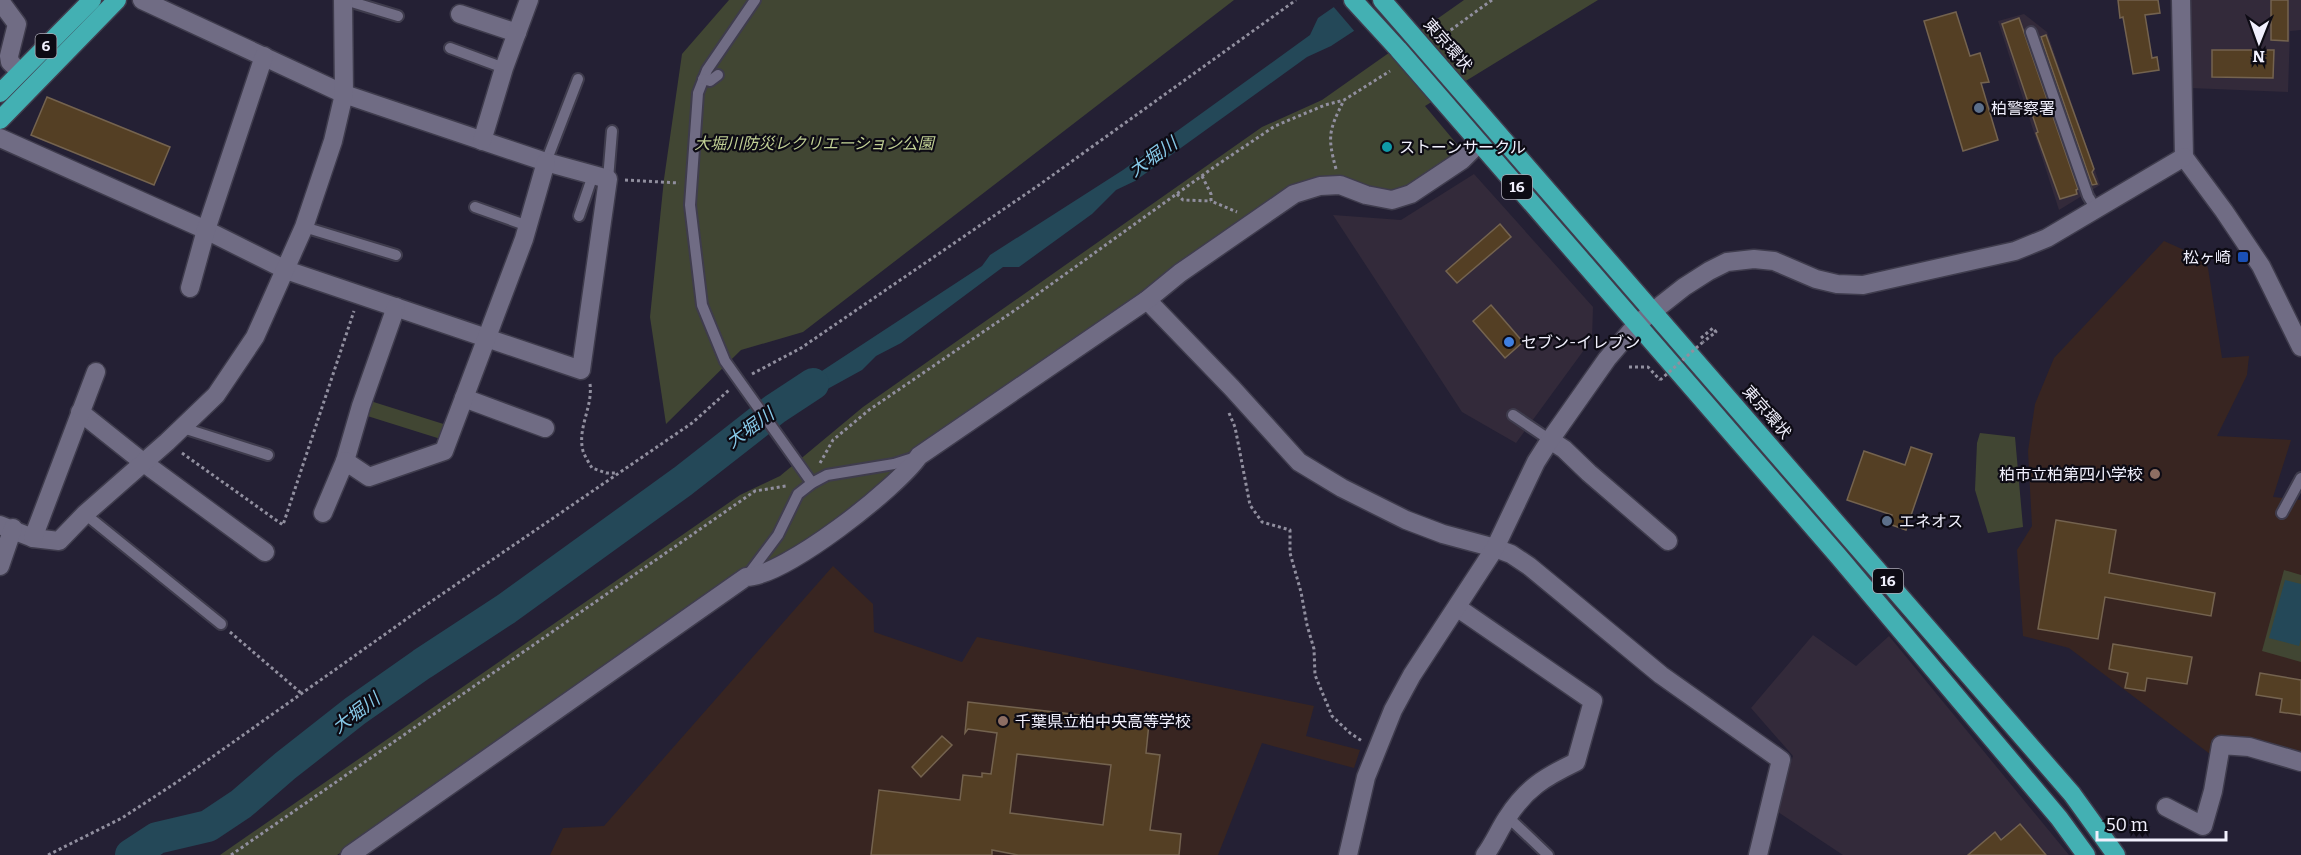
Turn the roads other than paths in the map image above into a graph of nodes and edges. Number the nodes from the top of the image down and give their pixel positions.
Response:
1 (92, 0) edge
2 (117, 0) edge
3 (142, 0) edge
4 (344, 0) edge
5 (529, 0) edge
6 (755, 0) edge
7 (1353, 0) edge
8 (1382, 0) edge
9 (2181, 0) edge
10 (0, 1) edge
11 (460, 14) dead end
12 (398, 16) dead end
13 (2031, 32) dead end
14 (517, 33) junction
15 (450, 48) dead end
16 (264, 56) junction
17 (504, 68) junction
18 (20, 72) junction
19 (718, 75) dead end
20 (703, 79) junction
21 (578, 80) dead end
22 (0, 93) edge
23 (344, 94) junction
24 (0, 120) edge
25 (612, 131) dead end
26 (0, 138) edge
27 (482, 141) junction
28 (1479, 143) junction
29 (2184, 157) junction
30 (546, 162) junction
31 (601, 177) junction
32 (475, 207) dead end
33 (2096, 209) junction
34 (579, 216) dead end
35 (528, 226) junction
36 (304, 227) junction
37 (206, 230) junction
38 (396, 255) dead end
39 (286, 270) junction
40 (190, 288) dead end
41 (1147, 300) junction
42 (396, 307) junction
43 (1653, 312) junction
44 (1637, 324) junction
45 (487, 338) junction
46 (2301, 347) edge
47 (96, 372) dead end
48 (464, 398) junction
49 (80, 412) junction
50 (1513, 415) dead end
51 (183, 428) junction
52 (544, 428) dead end
53 (1550, 440) junction
54 (268, 455) dead end
55 (919, 456) junction
56 (345, 461) junction
57 (144, 463) junction
58 (2301, 478) edge
59 (812, 483) junction
60 (323, 513) dead end
61 (2282, 513) dead end
62 (85, 514) junction
63 (7, 526) edge
64 (33, 538) junction
65 (1668, 541) dead end
66 (1495, 548) junction
67 (265, 552) dead end
68 (0, 566) edge
69 (746, 577) junction
70 (1458, 608) junction
71 (220, 624) road end
72 (2301, 762) edge
73 (2166, 807) dead end
74 (1508, 817) junction
75 (350, 855) edge
76 (1348, 855) edge
77 (1485, 855) edge
78 (1548, 855) edge
79 (1758, 855) edge
80 (2086, 855) edge
81 (2116, 855) edge

1 - 18 highway, 6
2 - 24 highway, 6
3 - 16 street
4 - 12 lane
4 - 23 street
5 - 14 street
6 - 20 lane
7 - 28 highway, 16
8 - 43 highway, 東京環状 / 16
9 - 29 street
10 - 18 street
11 - 14 street
13 - 33 lane
14 - 17 street
15 - 17 lane
16 - 23 street
16 - 37 street
17 - 27 street
18 - 22 highway, 6
19 - 20 lane
20 - 59 lane
21 - 30 lane
23 - 27 street
23 - 36 street
25 - 31 lane
26 - 37 street
27 - 30 street
28 - 41 street
28 - 44 highway, 16
29 - 33 street
29 - 46 street
30 - 31 street
30 - 35 street
31 - 34 lane
31 - 45 street
32 - 35 lane
33 - 43 street
35 - 45 street
36 - 38 lane
36 - 39 street
37 - 39 street
37 - 40 street
39 - 42 street
39 - 51 street
41 - 55 street
41 - 66 street
42 - 45 street
42 - 56 street
43 - 44 street
43 - 81 highway, 東京環状 / 16
44 - 53 street
44 - 80 highway, 16
45 - 48 street
47 - 49 street
48 - 52 street
48 - 56 street
49 - 57 street
49 - 64 street
50 - 53 lane
51 - 54 lane
51 - 57 street
53 - 65 street
53 - 66 street
55 - 59 lane
55 - 69 street
56 - 60 street
57 - 62 street
57 - 67 street
58 - 61 lane
59 - 69 lane
62 - 64 street
62 - 71 lane
63 - 64 street
63 - 68 street
66 - 70 street
66 - 79 street
69 - 75 street
70 - 74 street
70 - 76 street
72 - 73 street
74 - 77 street
74 - 78 lane

